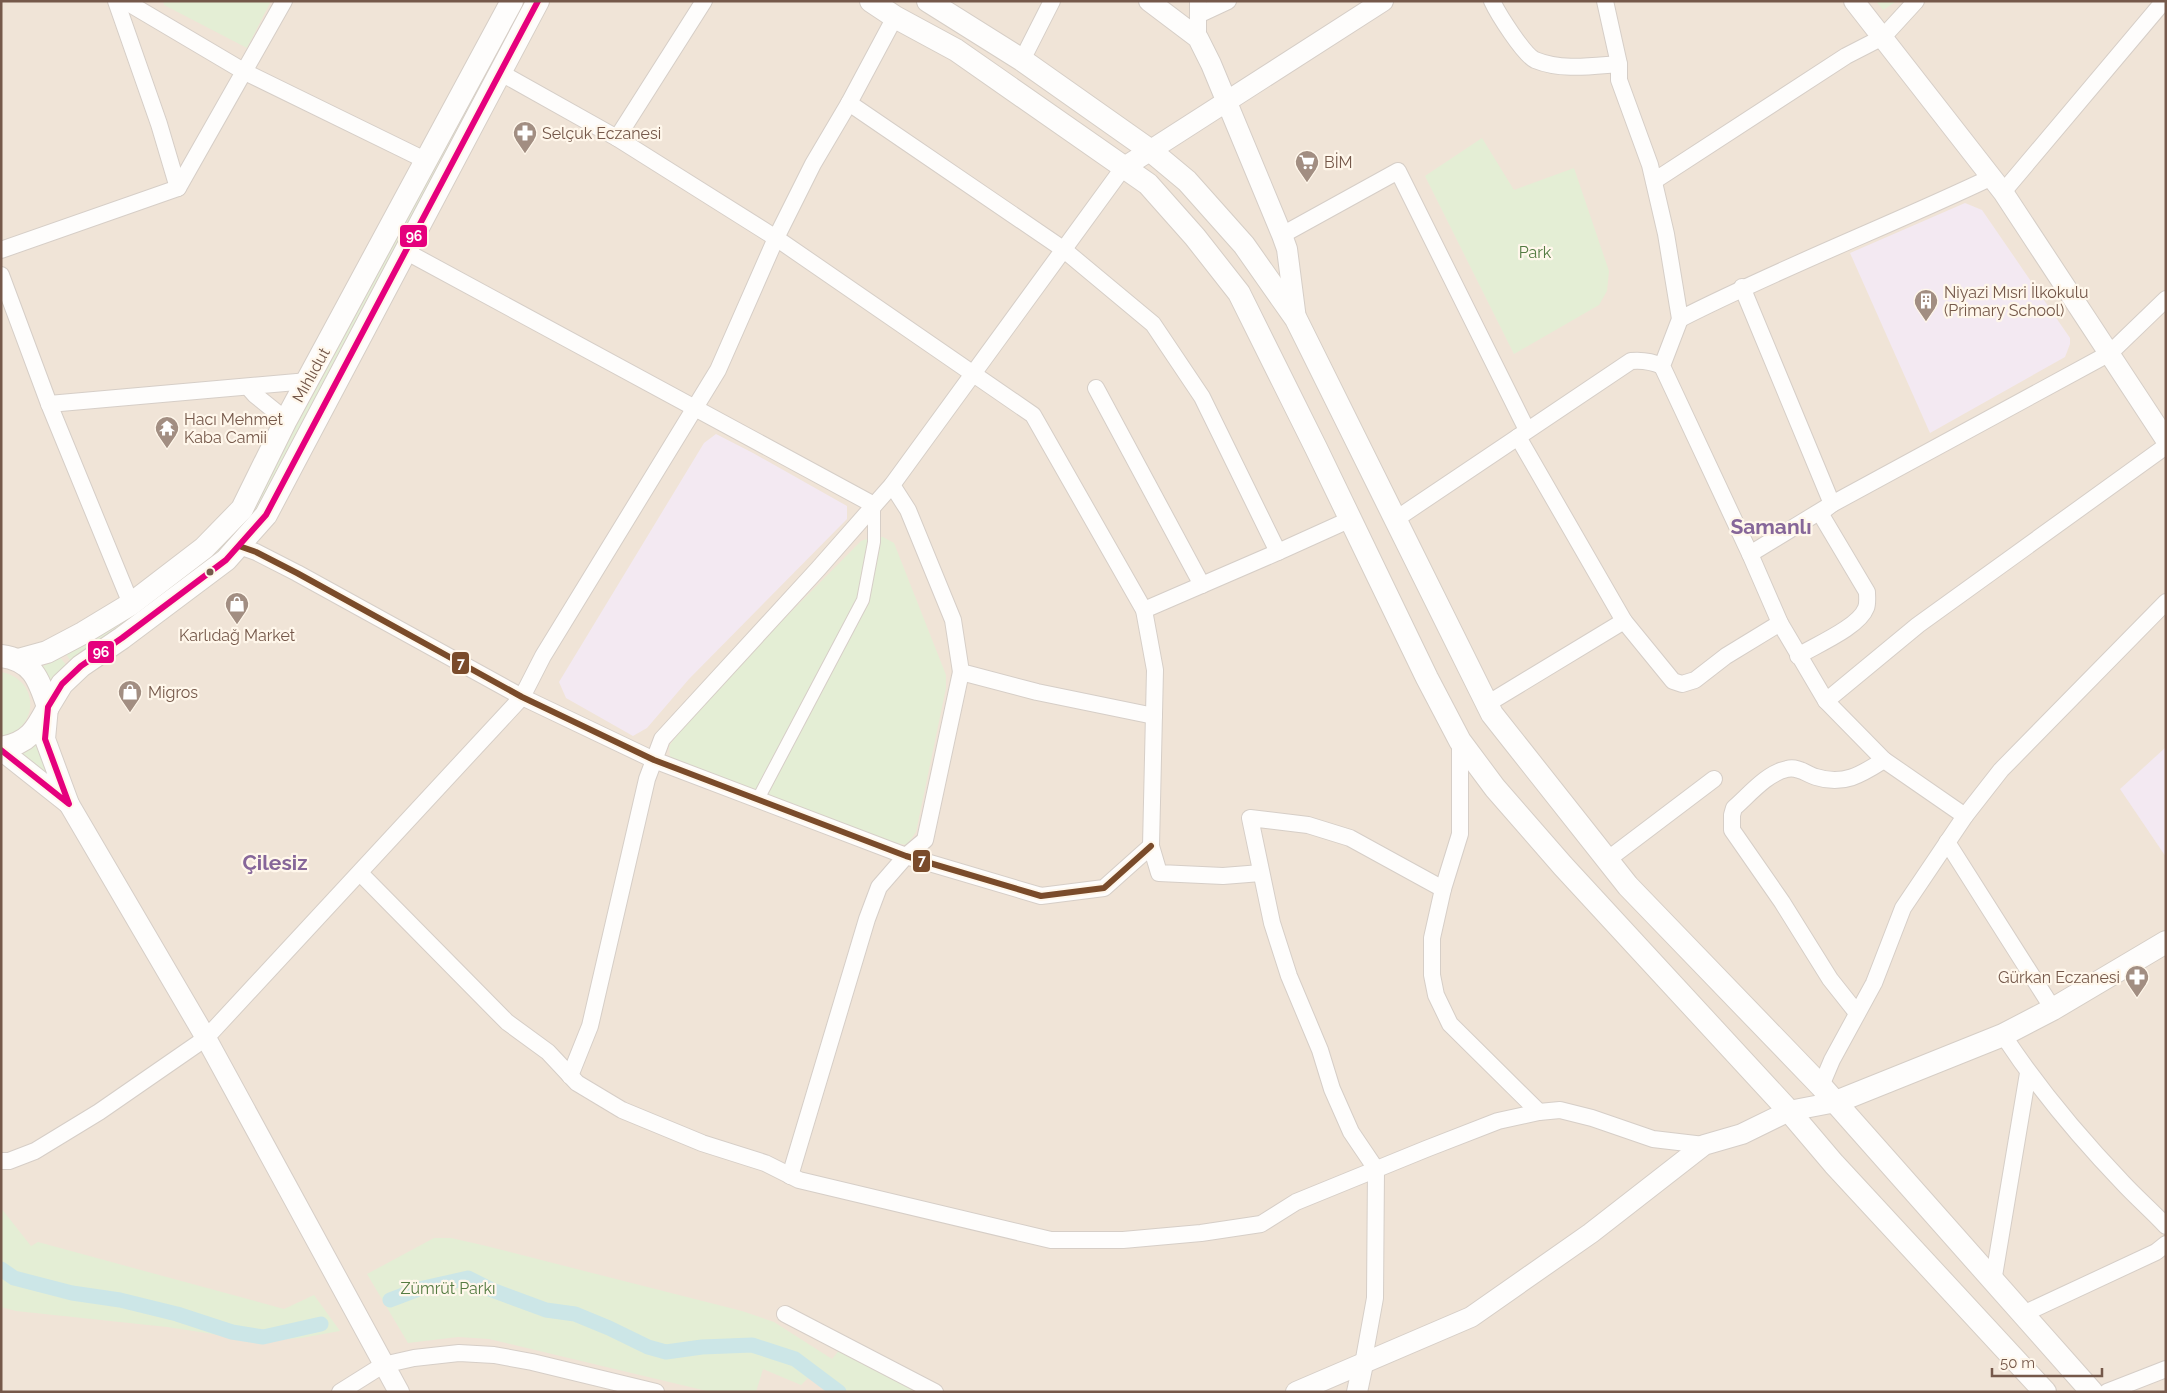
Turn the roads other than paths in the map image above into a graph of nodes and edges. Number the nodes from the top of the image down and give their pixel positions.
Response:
1 (116, 1) edge
2 (284, 1) edge
3 (512, 1) edge
4 (538, 1) edge
5 (704, 1) edge
6 (871, 1) edge
7 (928, 1) edge
8 (1052, 1) edge
9 (1149, 1) edge
10 (1228, 1) edge
11 (1383, 1) edge
12 (1492, 1) edge
13 (1605, 1) edge
14 (1854, 1) edge
15 (1916, 1) edge
16 (2164, 1) edge
17 (132, 3) edge
18 (1198, 8) edge
19 (895, 17) junction
20 (1883, 37) junction
21 (1198, 38) junction
22 (1022, 60) junction
23 (1619, 64) junction
24 (245, 72) junction
25 (501, 73) junction
26 (1228, 101) junction
27 (849, 103) junction
28 (617, 138) junction
29 (1151, 151) junction
30 (427, 161) junction
31 (1123, 168) junction
32 (1654, 181) junction
33 (1998, 184) junction
34 (178, 188) junction
35 (1282, 235) junction
36 (776, 238) junction
37 (1063, 249) junction
38 (1, 250) edge
39 (405, 251) junction
40 (1, 275) edge
41 (1742, 287) junction
42 (2166, 298) edge
43 (1296, 319) junction
44 (1680, 319) junction
45 (2110, 353) junction
46 (1662, 366) junction
47 (974, 374) junction
48 (308, 381) junction
49 (248, 387) junction
50 (1096, 388) dead end
51 (49, 404) junction
52 (696, 408) junction
53 (286, 420) junction
54 (1523, 434) junction
55 (2166, 440) edge
56 (2166, 446) edge
57 (892, 485) junction
58 (874, 506) junction
59 (1826, 508) junction
60 (1351, 519) junction
61 (1396, 519) junction
62 (239, 546) junction
63 (1278, 552) junction
64 (1750, 554) junction
65 (1202, 585) junction
66 (2166, 602) edge
67 (131, 604) junction
68 (1144, 610) junction
69 (1624, 621) junction
70 (1780, 623) junction
71 (1798, 656) junction
72 (6, 657) edge
73 (961, 672) junction
74 (522, 697) junction
75 (1826, 701) junction
76 (1487, 704) junction
77 (48, 707) junction
78 (1154, 716) junction
79 (1460, 741) junction
80 (1, 749) edge
81 (654, 760) junction
82 (1884, 760) junction
83 (1714, 779) dead end
84 (758, 800) junction
85 (69, 804) junction
86 (1965, 816) junction
87 (1947, 842) junction
88 (1151, 846) junction
89 (906, 856) junction
90 (1607, 860) junction
91 (360, 873) junction
92 (1262, 873) junction
93 (1443, 890) junction
94 (2166, 942) edge
95 (2054, 1009) junction
96 (1857, 1014) junction
97 (2003, 1035) junction
98 (206, 1038) junction
99 (2028, 1072) junction
100 (570, 1076) junction
101 (1828, 1094) junction
102 (1789, 1111) junction
103 (1539, 1112) junction
104 (1704, 1146) junction
105 (1, 1161) edge
106 (1376, 1169) junction
107 (790, 1176) junction
108 (2166, 1226) edge
109 (2166, 1244) edge
110 (1994, 1282) junction
111 (784, 1314) dead end
112 (2023, 1314) junction
113 (1363, 1364) junction
114 (383, 1365) junction
115 (2166, 1369) edge
116 (340, 1392) edge
117 (399, 1392) edge
118 (656, 1392) edge
119 (934, 1392) edge
120 (1296, 1392) edge
121 (1357, 1392) edge
122 (2045, 1392) edge
123 (2092, 1392) edge
124 (2107, 1392) edge

1 - 34 street
2 - 24 street
3 - 30 main road, Mıhlıdut
4 - 25 main road, Mıhlıdut
5 - 28 street
6 - 19 main road
7 - 22 main road
8 - 22 street
9 - 21 street
10 - 18 street
11 - 26 street
12 - 23 street
13 - 23 street
14 - 20 street
15 - 20 street
16 - 33 street
17 - 24 street
18 - 21 street
19 - 27 street
19 - 31 main road
20 - 32 street
20 - 33 street
21 - 26 street
22 - 29 main road
23 - 32 street
24 - 30 street
24 - 34 street
25 - 28 street
25 - 39 main road, Mıhlıdut
26 - 29 street
26 - 35 street
27 - 36 street
27 - 37 street
28 - 36 street
29 - 31 street
29 - 43 main road
30 - 48 main road, Mıhlıdut
31 - 37 street
31 - 60 main road
32 - 44 street
33 - 41 street
33 - 45 street
34 - 38 street
35 - 43 street
35 - 54 street
36 - 47 street
36 - 52 street
37 - 47 street
37 - 63 street
39 - 52 street
39 - 62 main road, Mıhlıdut
40 - 51 street
41 - 44 street
41 - 59 street
42 - 45 street
43 - 61 main road
44 - 46 street
45 - 55 street
45 - 59 street
46 - 54 street
46 - 64 street
47 - 57 street
47 - 68 street
48 - 49 street
48 - 53 main road, Mıhlıdut
49 - 51 street
49 - 53 street
50 - 65 street
51 - 67 street
52 - 58 street
52 - 74 street
53 - 67 main road, Mıhlıdut
54 - 61 street
54 - 69 street
56 - 75 street
57 - 58 street
57 - 73 street
58 - 81 street
58 - 84 street
59 - 64 street
59 - 71 street
60 - 63 street
60 - 79 main road
61 - 76 main road
62 - 74 street
62 - 77 main road, Mıhlıdut
63 - 65 street
64 - 70 street
65 - 68 street
66 - 86 street
67 - 72 main road, Mıhlıdut
68 - 78 street
69 - 70 street
69 - 76 street
70 - 71 street
71 - 75 street
72 - 77 main road
73 - 78 street
73 - 89 street
74 - 81 street
74 - 91 street
75 - 82 street
76 - 90 main road
77 - 80 main road, Mıhlıdut
77 - 85 street
78 - 88 street
79 - 93 street
79 - 102 main road
80 - 85 street
81 - 84 street
81 - 100 street
82 - 86 street
82 - 96 street
83 - 90 street
84 - 89 street
85 - 98 street
86 - 87 street
87 - 95 street
87 - 96 street
88 - 89 street
88 - 92 street
89 - 107 street
90 - 101 main road
91 - 98 street
91 - 100 street
92 - 93 street
92 - 106 street
93 - 103 street
94 - 95 main road
95 - 97 main road
96 - 101 street
97 - 99 street
97 - 101 main road
98 - 105 street
98 - 114 street
99 - 108 street
99 - 110 street
100 - 107 street
101 - 102 street
101 - 110 main road
102 - 104 street
102 - 122 main road
103 - 104 street
103 - 106 street
104 - 113 street
106 - 107 street
106 - 113 street
109 - 112 street
110 - 112 main road
111 - 119 street
112 - 123 main road
113 - 120 street
113 - 121 street
114 - 116 street
114 - 117 street
114 - 118 street
115 - 124 street

